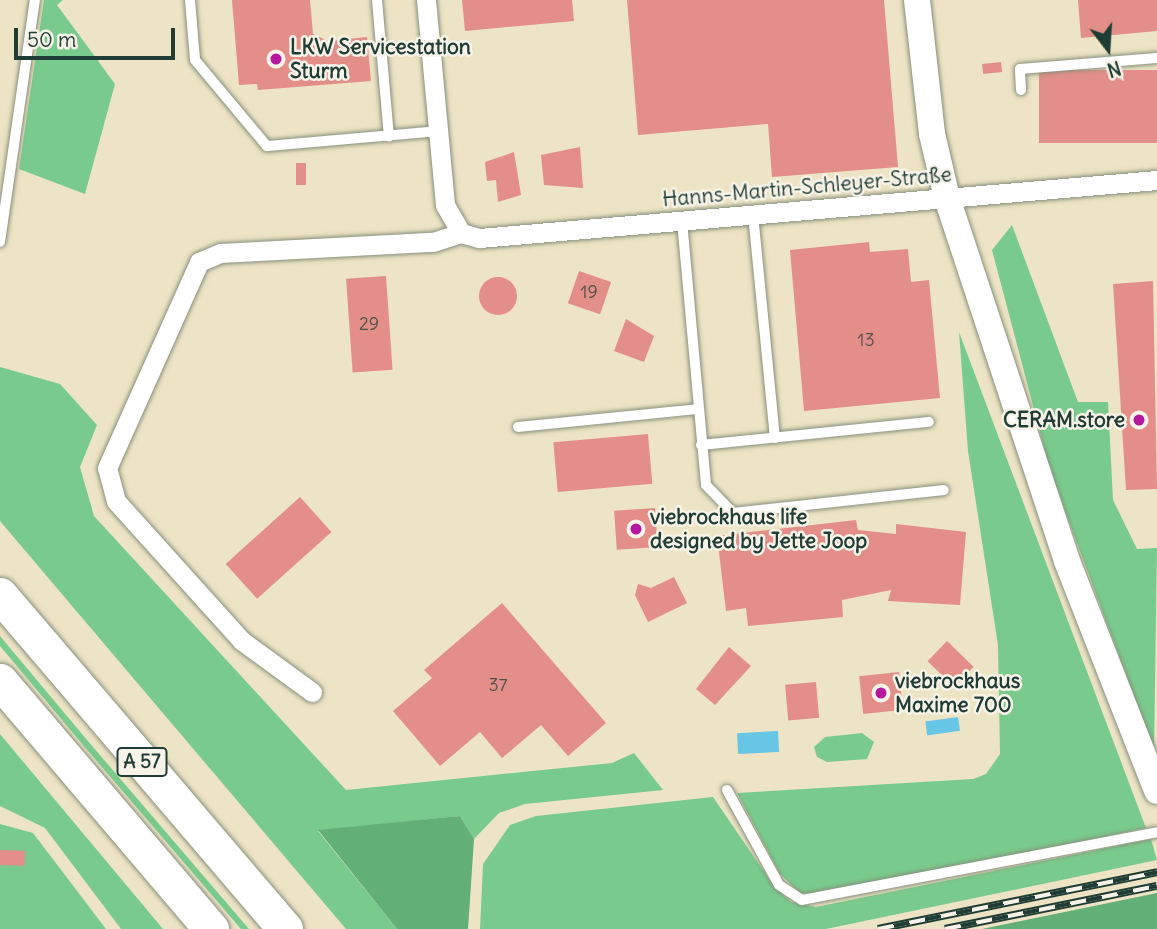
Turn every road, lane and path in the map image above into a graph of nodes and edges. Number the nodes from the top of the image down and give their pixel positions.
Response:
1 (35, 0) edge
2 (190, 0) edge
3 (377, 0) edge
4 (426, 0) edge
5 (917, 0) edge
6 (1157, 58) edge
7 (1021, 90) dead end
8 (437, 131) junction
9 (389, 136) junction
10 (1157, 180) edge
11 (947, 198) junction
12 (753, 214) junction
13 (682, 220) junction
14 (461, 233) junction
15 (0, 242) edge
16 (697, 409) junction
17 (929, 422) dead end
18 (518, 427) dead end
19 (775, 438) junction
20 (701, 445) junction
21 (944, 490) dead end
22 (0, 595) edge
23 (0, 681) edge
24 (312, 692) dead end
25 (1156, 789) edge
26 (727, 790) dead end
27 (1157, 832) edge
28 (211, 929) edge
29 (285, 929) edge

1 - 15 lane
2 - 9 lane
3 - 9 lane
4 - 8 street
5 - 11 street
6 - 7 lane
8 - 9 lane
8 - 14 street
10 - 11 street, Hanns-Martin-Schleyer-Straße
11 - 12 street, Hanns-Martin-Schleyer-Straße
11 - 25 street
12 - 13 street, Hanns-Martin-Schleyer-Straße
12 - 19 lane
13 - 14 street, Hanns-Martin-Schleyer-Straße
13 - 16 lane
14 - 24 street, Hanns-Martin-Schleyer-Straße
16 - 18 lane
16 - 20 lane
17 - 19 lane
19 - 20 lane
20 - 21 lane
22 - 29 highway, A 57
23 - 28 highway, A 57
26 - 27 lane

